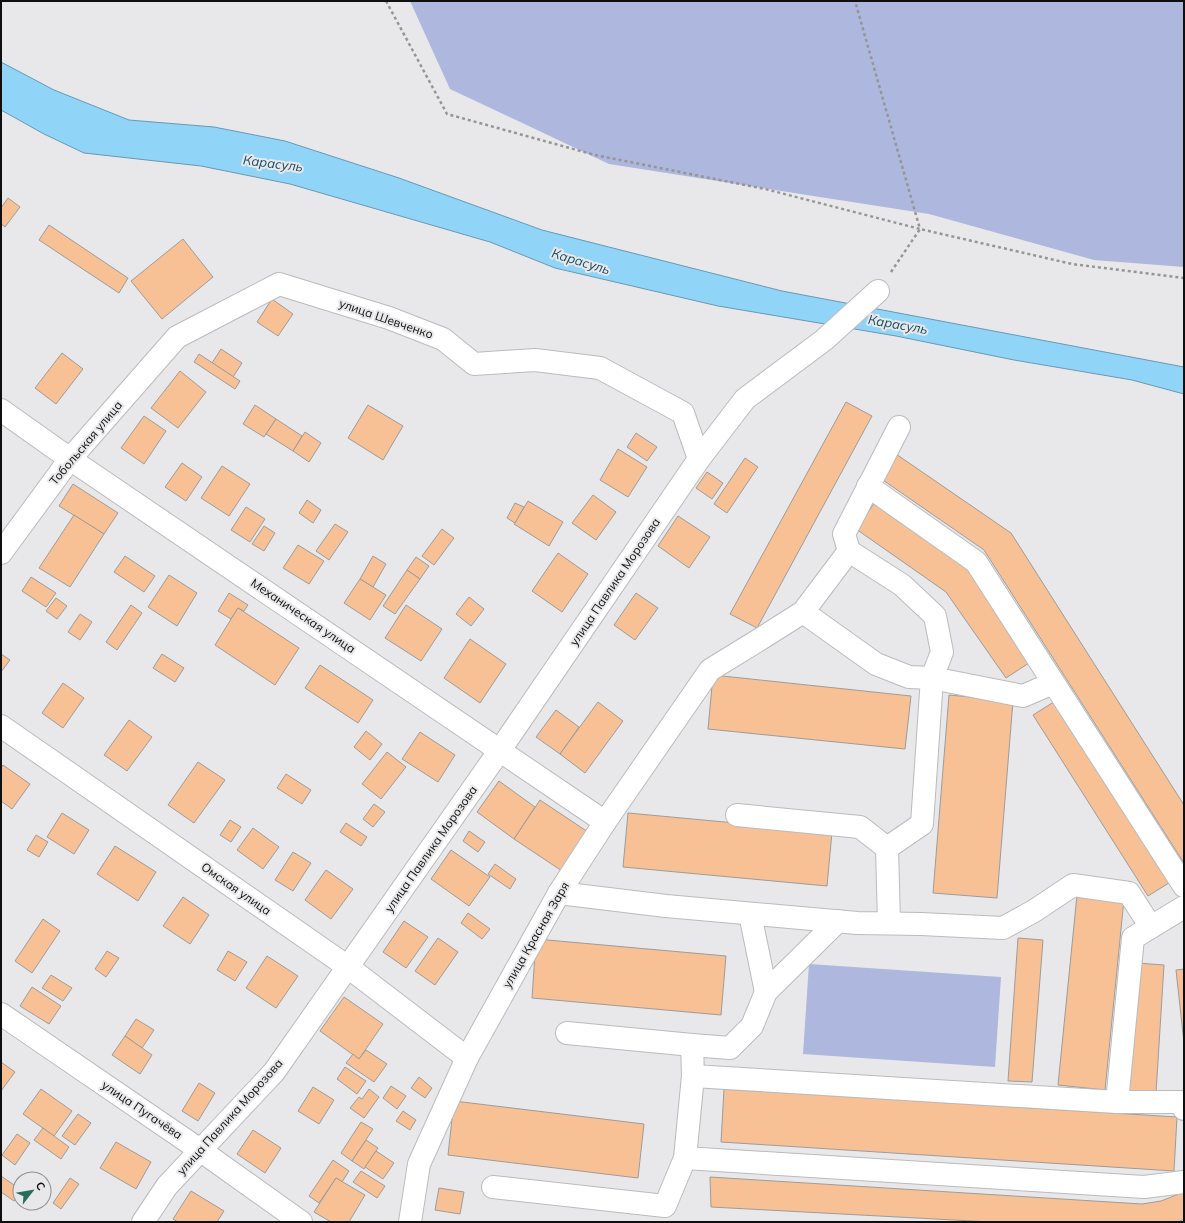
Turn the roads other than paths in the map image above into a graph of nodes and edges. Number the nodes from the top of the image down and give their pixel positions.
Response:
1 (878, 291) road end
2 (177, 337) joint
3 (1, 410) edge
4 (899, 427) dead end
5 (70, 459) junction
6 (699, 459) junction
7 (868, 486) junction
8 (849, 551) junction
9 (1, 552) edge
10 (802, 612) junction
11 (932, 678) junction
12 (1053, 683) junction
13 (1, 726) edge
14 (500, 750) junction
15 (737, 815) dead end
16 (605, 822) junction
17 (887, 848) junction
18 (1184, 886) edge
19 (559, 893) junction
20 (1184, 907) edge
21 (750, 914) junction
22 (838, 921) junction
23 (889, 923) junction
24 (1151, 927) junction
25 (348, 967) junction
26 (766, 992) junction
27 (1, 1014) edge
28 (567, 1033) dead end
29 (692, 1045) junction
30 (466, 1058) junction
31 (693, 1076) junction
32 (1117, 1102) junction
33 (1184, 1108) edge
34 (200, 1150) junction
35 (685, 1158) junction
36 (1184, 1182) edge
37 (493, 1187) dead end
38 (143, 1222) edge
39 (301, 1222) edge
40 (410, 1222) edge

1 - 6 street, улица Павлика Морозова
2 - 5 street, Тобольская улица
2 - 6 street, улица Шевченко
3 - 5 street, Механическая улица
4 - 7 street
5 - 9 street, Тобольская улица
5 - 14 street, Механическая улица
6 - 14 street, улица Павлика Морозова
7 - 8 street
7 - 12 street
8 - 10 street
8 - 11 street
10 - 11 street
10 - 16 street, улица Красная Заря
11 - 12 street
11 - 17 street
12 - 18 street
13 - 25 street, Омская улица
14 - 16 street, Механическая улица
14 - 25 street, улица Павлика Морозова
15 - 17 street
16 - 19 street, улица Красная Заря
17 - 23 street
19 - 21 street
19 - 30 street, улица Красная Заря
20 - 24 street
21 - 22 street
21 - 26 street
22 - 23 street
22 - 26 street
23 - 24 street
24 - 32 street
25 - 30 street, Омская улица
25 - 34 street, улица Павлика Морозова
26 - 29 street
27 - 34 street, улица Пугачёва
28 - 29 street
29 - 31 street
30 - 40 street, улица Красная Заря
31 - 32 street
31 - 35 street
32 - 33 street
34 - 38 street, улица Павлика Морозова
34 - 39 street, улица Пугачёва
35 - 36 street
35 - 37 street

